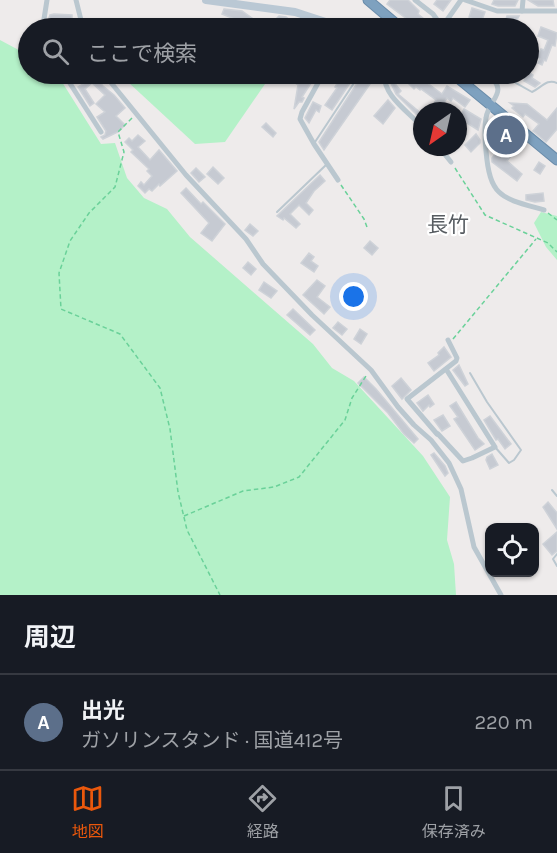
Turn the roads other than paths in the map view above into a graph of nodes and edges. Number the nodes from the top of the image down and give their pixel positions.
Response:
1 (47, 0) edge
2 (76, 0) edge
3 (206, 0) edge
4 (368, 0) edge
5 (415, 0) edge
6 (463, 0) edge
7 (523, 0) edge
8 (522, 11) junction
9 (557, 11) edge
10 (302, 14) junction
11 (44, 18) edge
12 (79, 18) edge
13 (303, 18) edge
14 (314, 18) edge
15 (389, 18) edge
16 (436, 18) edge
17 (450, 18) edge
18 (557, 83) edge
19 (70, 84) edge
20 (112, 84) edge
21 (317, 84) edge
22 (353, 84) edge
23 (385, 84) edge
24 (465, 84) edge
25 (497, 84) edge
26 (518, 84) edge
27 (490, 106) junction
28 (413, 118) edge
29 (101, 132) dead end
30 (314, 144) junction
31 (447, 156) edge
32 (557, 160) edge
33 (452, 162) road end
34 (327, 164) junction
35 (338, 180) road end
36 (544, 210) road end
37 (277, 212) dead end
38 (449, 341) road end
39 (446, 369) junction
40 (470, 373) dead end
41 (438, 434) junction
42 (431, 440) junction
43 (495, 447) junction
44 (552, 490) dead end
45 (557, 496) edge
46 (557, 554) edge
47 (557, 566) edge
48 (501, 595) edge

1 - 11 street
2 - 12 street
3 - 10 main road
4 - 15 highway
5 - 16 street
6 - 8 street
6 - 17 street
7 - 8 street
8 - 9 street
10 - 13 street
10 - 14 main road
18 - 26 lane
19 - 29 street
20 - 42 street
21 - 30 street
22 - 30 lane
23 - 28 street
24 - 27 highway
25 - 27 street
27 - 32 highway
27 - 36 street
30 - 34 street
31 - 33 street
34 - 35 street
34 - 37 lane
38 - 39 street
39 - 41 street
39 - 43 street
40 - 43 lane
41 - 42 street
41 - 43 street
42 - 48 street
44 - 45 lane
46 - 47 lane

